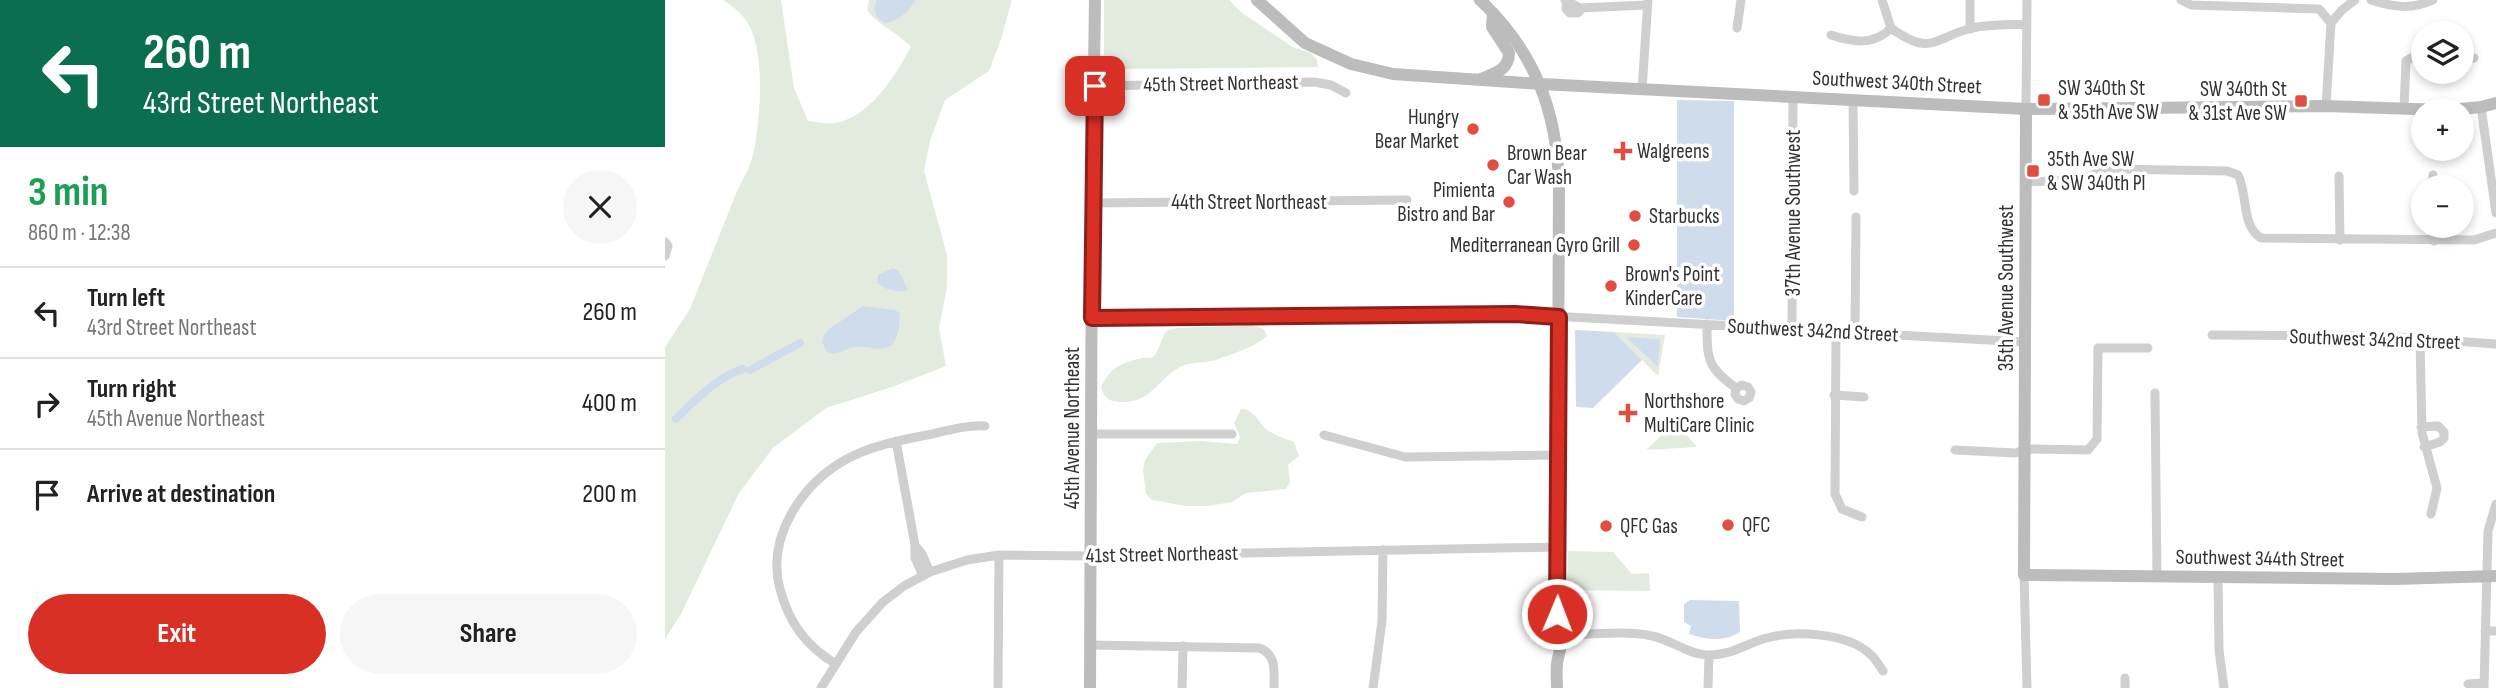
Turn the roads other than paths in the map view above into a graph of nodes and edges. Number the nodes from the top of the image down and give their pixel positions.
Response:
1 (1095, 0) edge
2 (1257, 0) edge
3 (1480, 0) edge
4 (1741, 0) edge
5 (1882, 0) edge
6 (1970, 0) edge
7 (2027, 0) edge
8 (2181, 0) edge
9 (2355, 0) edge
10 (2371, 0) edge
11 (2433, 0) edge
12 (1566, 1) edge
13 (1647, 3) edge
14 (2272, 4) edge
15 (2291, 4) edge
16 (1493, 13) junction
17 (2331, 23) junction
18 (2027, 24) junction
19 (1737, 28) dead end
20 (1891, 28) junction
21 (1969, 29) junction
22 (1831, 35) dead end
23 (2411, 58) edge
24 (1478, 80) junction
25 (1541, 84) junction
26 (1095, 86) junction
27 (1642, 90) junction
28 (1346, 93) dead end
29 (1793, 96) junction
30 (1853, 99) junction
31 (2496, 103) edge
32 (2326, 106) junction
33 (2481, 107) junction
34 (2474, 108) edge
35 (2026, 109) junction
36 (2405, 109) junction
37 (2411, 109) edge
38 (2339, 176) dead end
39 (2026, 182) junction
40 (1854, 191) dead end
41 (1407, 201) dead end
42 (1092, 202) junction
43 (2496, 213) edge
44 (1856, 217) dead end
45 (2496, 233) edge
46 (2340, 240) junction
47 (2434, 241) joint
48 (665, 242) edge
49 (665, 256) edge
50 (1559, 317) junction
51 (1092, 318) junction
52 (1707, 324) junction
53 (1792, 329) junction
54 (1836, 332) junction
55 (1855, 333) junction
56 (2212, 335) dead end
57 (2420, 339) junction
58 (2025, 342) junction
59 (2496, 344) edge
60 (2148, 348) dead end
61 (1736, 388) dead end
62 (2155, 393) dead end
63 (1834, 395) junction
64 (1864, 397) dead end
65 (985, 426) dead end
66 (2421, 427) junction
67 (1092, 434) junction
68 (1232, 434) dead end
69 (1324, 435) dead end
70 (896, 441) junction
71 (2424, 447) junction
72 (2025, 449) junction
73 (1955, 450) dead end
74 (1558, 455) junction
75 (2496, 504) edge
76 (2431, 513) dead end
77 (1862, 517) dead end
78 (1558, 547) junction
79 (1383, 550) junction
80 (999, 555) junction
81 (1092, 555) junction
82 (927, 574) junction
83 (2024, 575) junction
84 (2157, 576) junction
85 (2218, 576) junction
86 (2491, 576) edge
87 (2485, 631) junction
88 (2496, 631) edge
89 (1556, 636) junction
90 (1091, 645) junction
91 (1183, 646) junction
92 (1709, 655) junction
93 (836, 664) junction
94 (1883, 671) dead end
95 (2468, 684) dead end
96 (2484, 686) edge
97 (821, 688) edge
98 (998, 688) edge
99 (1090, 688) edge
100 (1182, 688) edge
101 (1274, 688) edge
102 (1373, 688) edge
103 (1557, 688) edge
104 (1708, 688) edge
105 (2027, 688) edge
106 (2224, 688) edge

1 - 26 street, 45th Avenue Northeast
2 - 24 street, Southwest 340th Street
3 - 16 street
4 - 19 street
5 - 20 street
6 - 21 street
7 - 18 street, 35th Avenue Southwest
8 - 14 street
9 - 17 street
10 - 11 street
12 - 13 street
13 - 27 street
14 - 15 street
15 - 17 street
16 - 24 street
16 - 25 street
17 - 32 street
18 - 21 street
18 - 35 street, 35th Avenue Southwest
20 - 21 street
20 - 22 street
23 - 36 street
24 - 25 street, Southwest 340th Street
25 - 27 street, Southwest 340th Street
25 - 50 street
26 - 28 street, 45th Street Northeast
26 - 42 street, 45th Avenue Northeast
27 - 29 street, Southwest 340th Street
29 - 30 street, Southwest 340th Street
29 - 53 street, 37th Avenue Southwest
30 - 35 street, Southwest 340th Street
30 - 40 street
31 - 33 street
32 - 35 street, Southwest 340th Street
32 - 36 street, Southwest 340th Street
33 - 34 street
33 - 43 street
35 - 39 street, 35th Avenue Southwest
36 - 37 street, Southwest 340th Street
38 - 46 street
39 - 46 street
39 - 58 street, 35th Avenue Southwest
41 - 42 street, 44th Street Northeast
42 - 51 street, 45th Avenue Northeast
44 - 55 street
45 - 47 street
46 - 47 street
48 - 49 street
50 - 51 street, Southwest 342nd Street
50 - 52 street, Southwest 342nd Street
50 - 74 street
51 - 67 street, 45th Avenue Northeast
52 - 53 street, Southwest 342nd Street
52 - 61 street
53 - 54 street, Southwest 342nd Street
54 - 55 street, Southwest 342nd Street
54 - 63 street
55 - 58 street, Southwest 342nd Street
56 - 57 street, Southwest 342nd Street
57 - 59 street, Southwest 342nd Street
57 - 66 street
58 - 72 street, 35th Avenue Southwest
60 - 72 street
62 - 84 street
63 - 64 street
63 - 77 street
65 - 70 street
66 - 71 street
66 - 71 street
67 - 68 street
67 - 81 street, 45th Avenue Northeast
69 - 74 street
70 - 82 street
70 - 93 street
71 - 76 street
72 - 73 street
72 - 83 street, 35th Avenue Southwest
74 - 78 street
75 - 86 street
78 - 79 street, 41st Street Northeast
78 - 89 street
79 - 81 street, 41st Street Northeast
79 - 102 street
80 - 81 street, 41st Street Northeast
80 - 82 street, 41st Street Northeast
80 - 98 street
81 - 90 street, 45th Avenue Northeast
82 - 93 street, 41st Street Northeast
83 - 84 street, Southwest 344th Street
83 - 105 street
84 - 85 street, Southwest 344th Street
85 - 86 street, Southwest 344th Street
85 - 106 street
86 - 87 street
87 - 88 street
87 - 96 street
89 - 92 street
89 - 103 street
90 - 91 street
90 - 99 street, 45th Avenue Northeast
91 - 100 street
91 - 101 street
92 - 94 street
92 - 104 street
93 - 97 street, 41st Street Northeast
95 - 96 street

